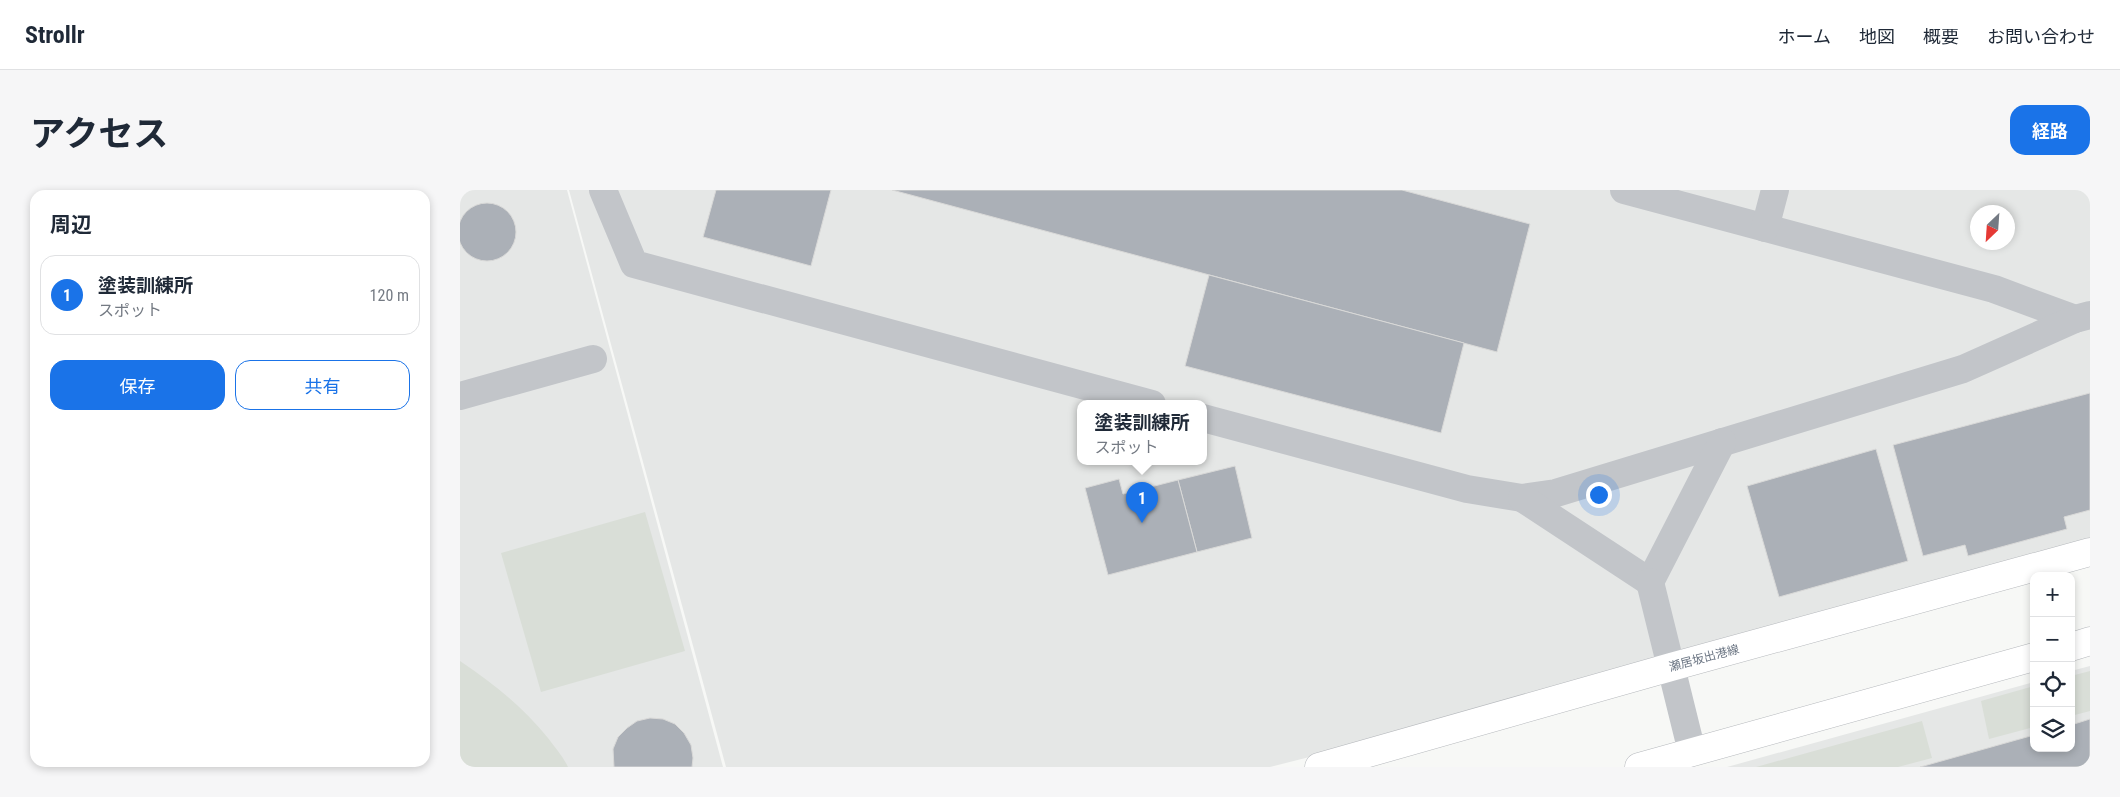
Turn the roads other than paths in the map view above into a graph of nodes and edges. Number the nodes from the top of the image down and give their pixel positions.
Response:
1 (603, 190) edge
2 (1624, 190) edge
3 (1775, 190) edge
4 (1765, 228) junction
5 (2083, 317) edge
6 (593, 359) dead end
7 (460, 396) edge
8 (1137, 400) edge
9 (1207, 419) edge
10 (1722, 442) junction
11 (1522, 498) junction
12 (2090, 552) edge
13 (1650, 582) junction
14 (2090, 641) edge
15 (2075, 645) edge
16 (2030, 658) edge
17 (1671, 667) junction
18 (1692, 752) junction
19 (1319, 767) edge
20 (1639, 767) edge

1 - 8 lane
2 - 4 lane
3 - 4 lane
4 - 5 lane
5 - 10 lane
6 - 7 lane
9 - 11 lane
10 - 11 lane
10 - 13 lane
11 - 13 lane
12 - 17 main road, 瀬居坂出港線
13 - 17 lane
14 - 15 main road
16 - 18 main road
17 - 18 lane
17 - 19 main road, 瀬居坂出港線
18 - 20 main road

